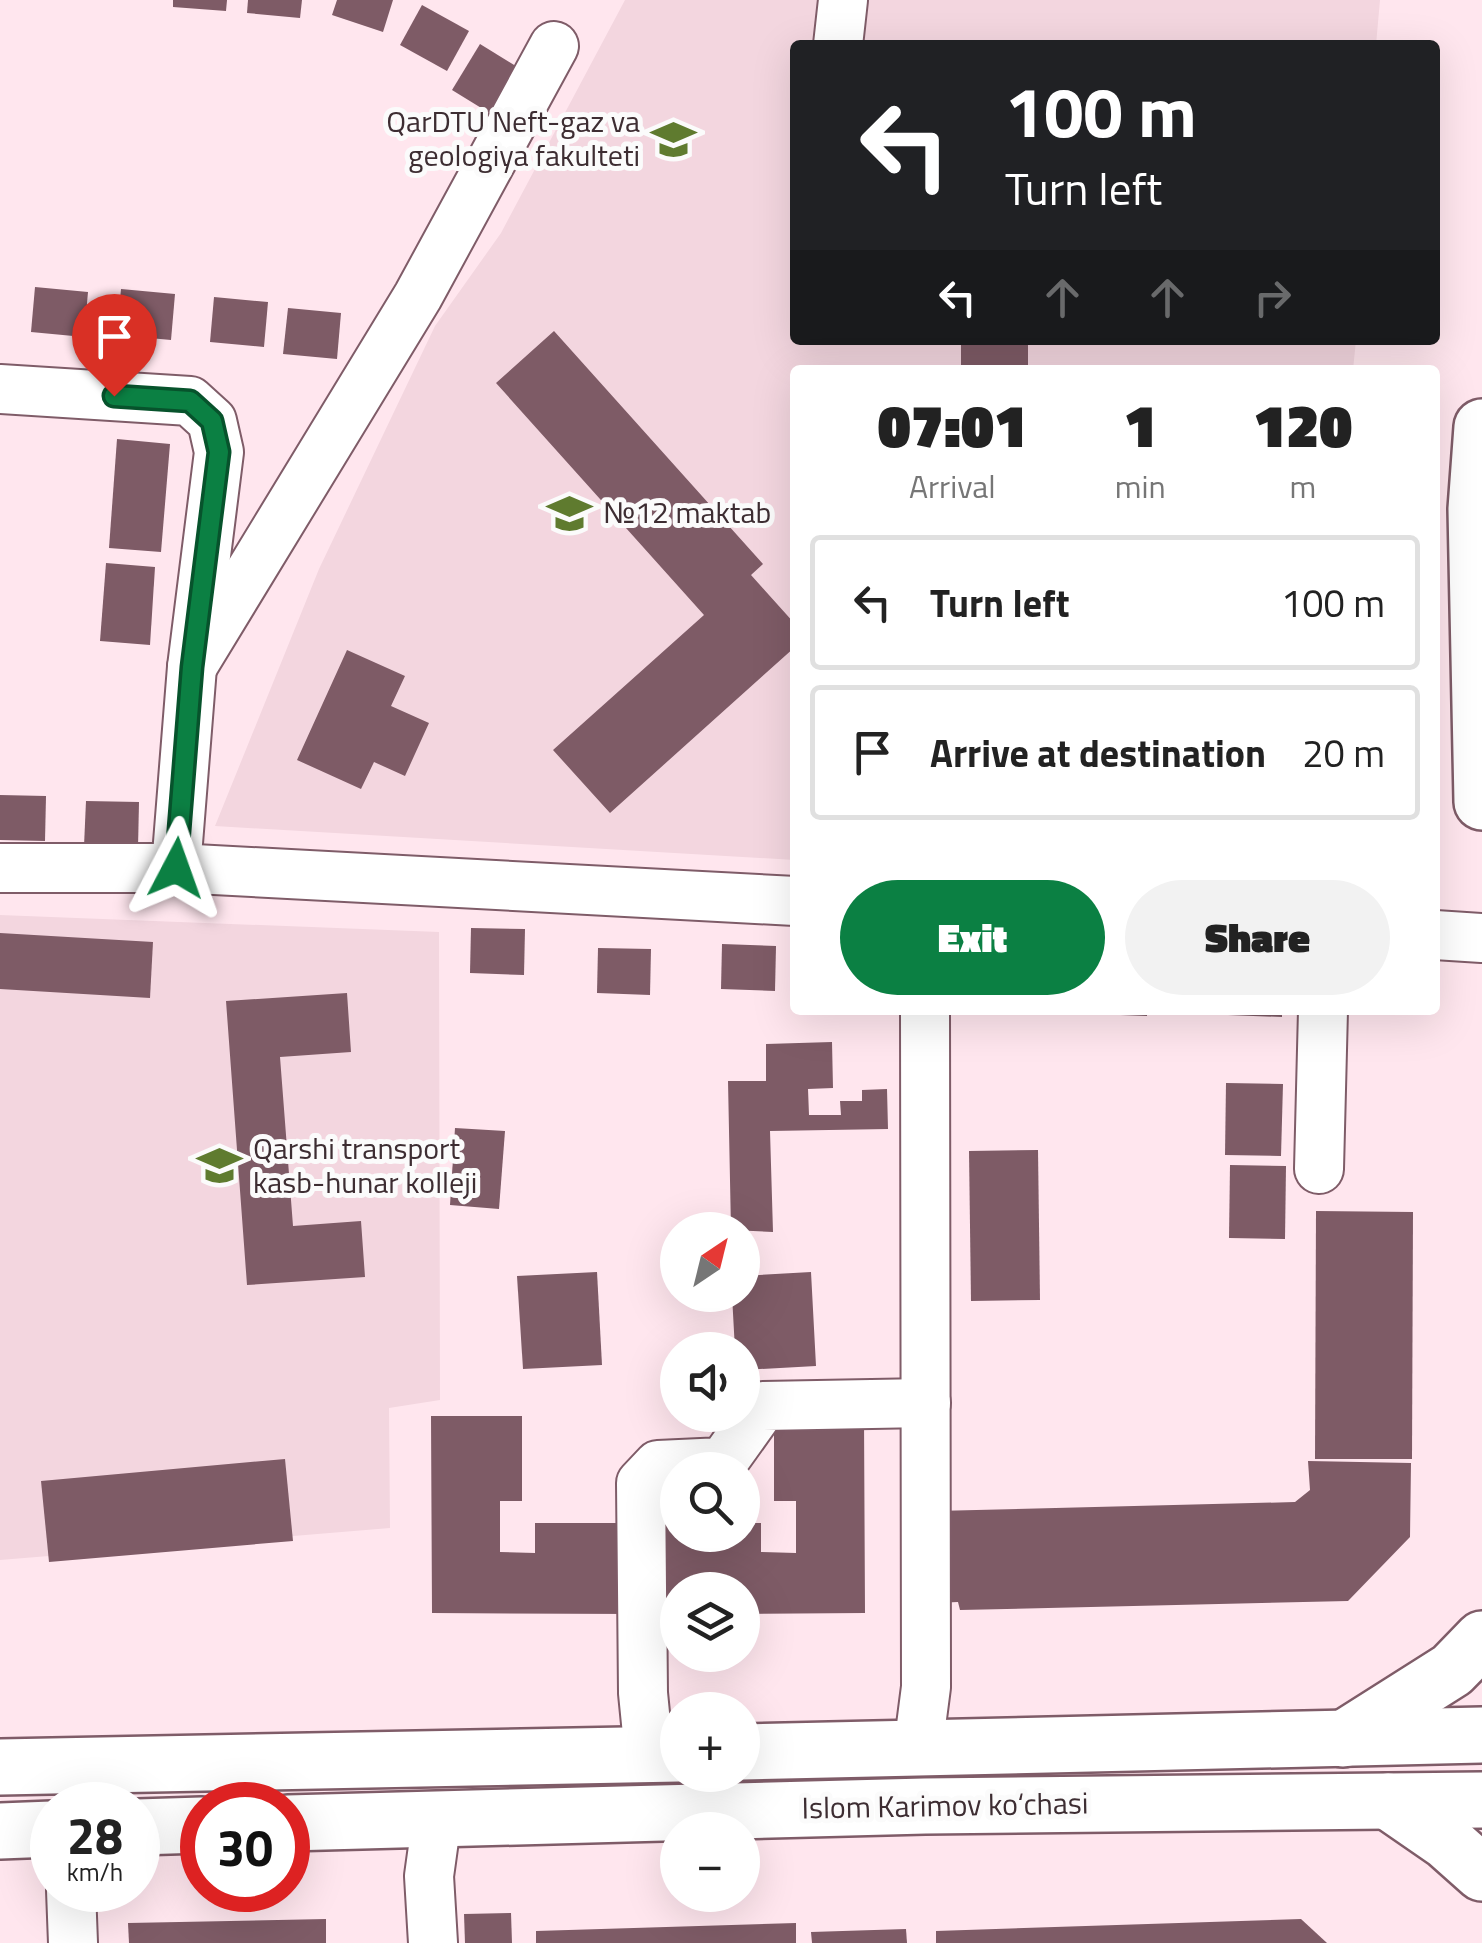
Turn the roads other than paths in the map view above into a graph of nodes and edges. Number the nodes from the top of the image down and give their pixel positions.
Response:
1 (844, 0) edge
2 (839, 40) edge
3 (554, 46) dead end
4 (0, 389) edge
5 (1482, 427) edge
6 (192, 667) junction
7 (1482, 802) edge
8 (0, 868) edge
9 (176, 868) junction
10 (790, 901) edge
11 (1440, 935) edge
12 (1482, 938) edge
13 (925, 1015) edge
14 (1323, 1015) edge
15 (1319, 1169) dead end
16 (926, 1403) junction
17 (1482, 1639) edge
18 (1482, 1735) edge
19 (1343, 1739) junction
20 (660, 1745) edge
21 (918, 1749) junction
22 (760, 1752) edge
23 (660, 1754) edge
24 (0, 1766) edge
25 (1388, 1800) junction
26 (1482, 1800) edge
27 (437, 1818) junction
28 (310, 1821) edge
29 (30, 1829) edge
30 (0, 1830) edge
31 (1482, 1873) edge
32 (72, 1912) edge
33 (73, 1943) edge
34 (433, 1943) edge

1 - 2 street
3 - 6 street
4 - 6 street
5 - 7 main road
6 - 9 street
8 - 9 street
9 - 10 street
11 - 12 street
13 - 16 street
14 - 15 street
16 - 20 street
16 - 21 street
17 - 19 main road
18 - 19 main road, Islom Karimov ko‘chasi
19 - 21 main road, Islom Karimov ko‘chasi
21 - 22 main road, Islom Karimov ko‘chasi
23 - 24 main road
25 - 26 main road, Islom Karimov ko‘chasi
25 - 27 main road, Islom Karimov ko‘chasi
25 - 31 main road
27 - 28 main road, Islom Karimov ko‘chasi
27 - 34 street
29 - 30 main road
32 - 33 street

